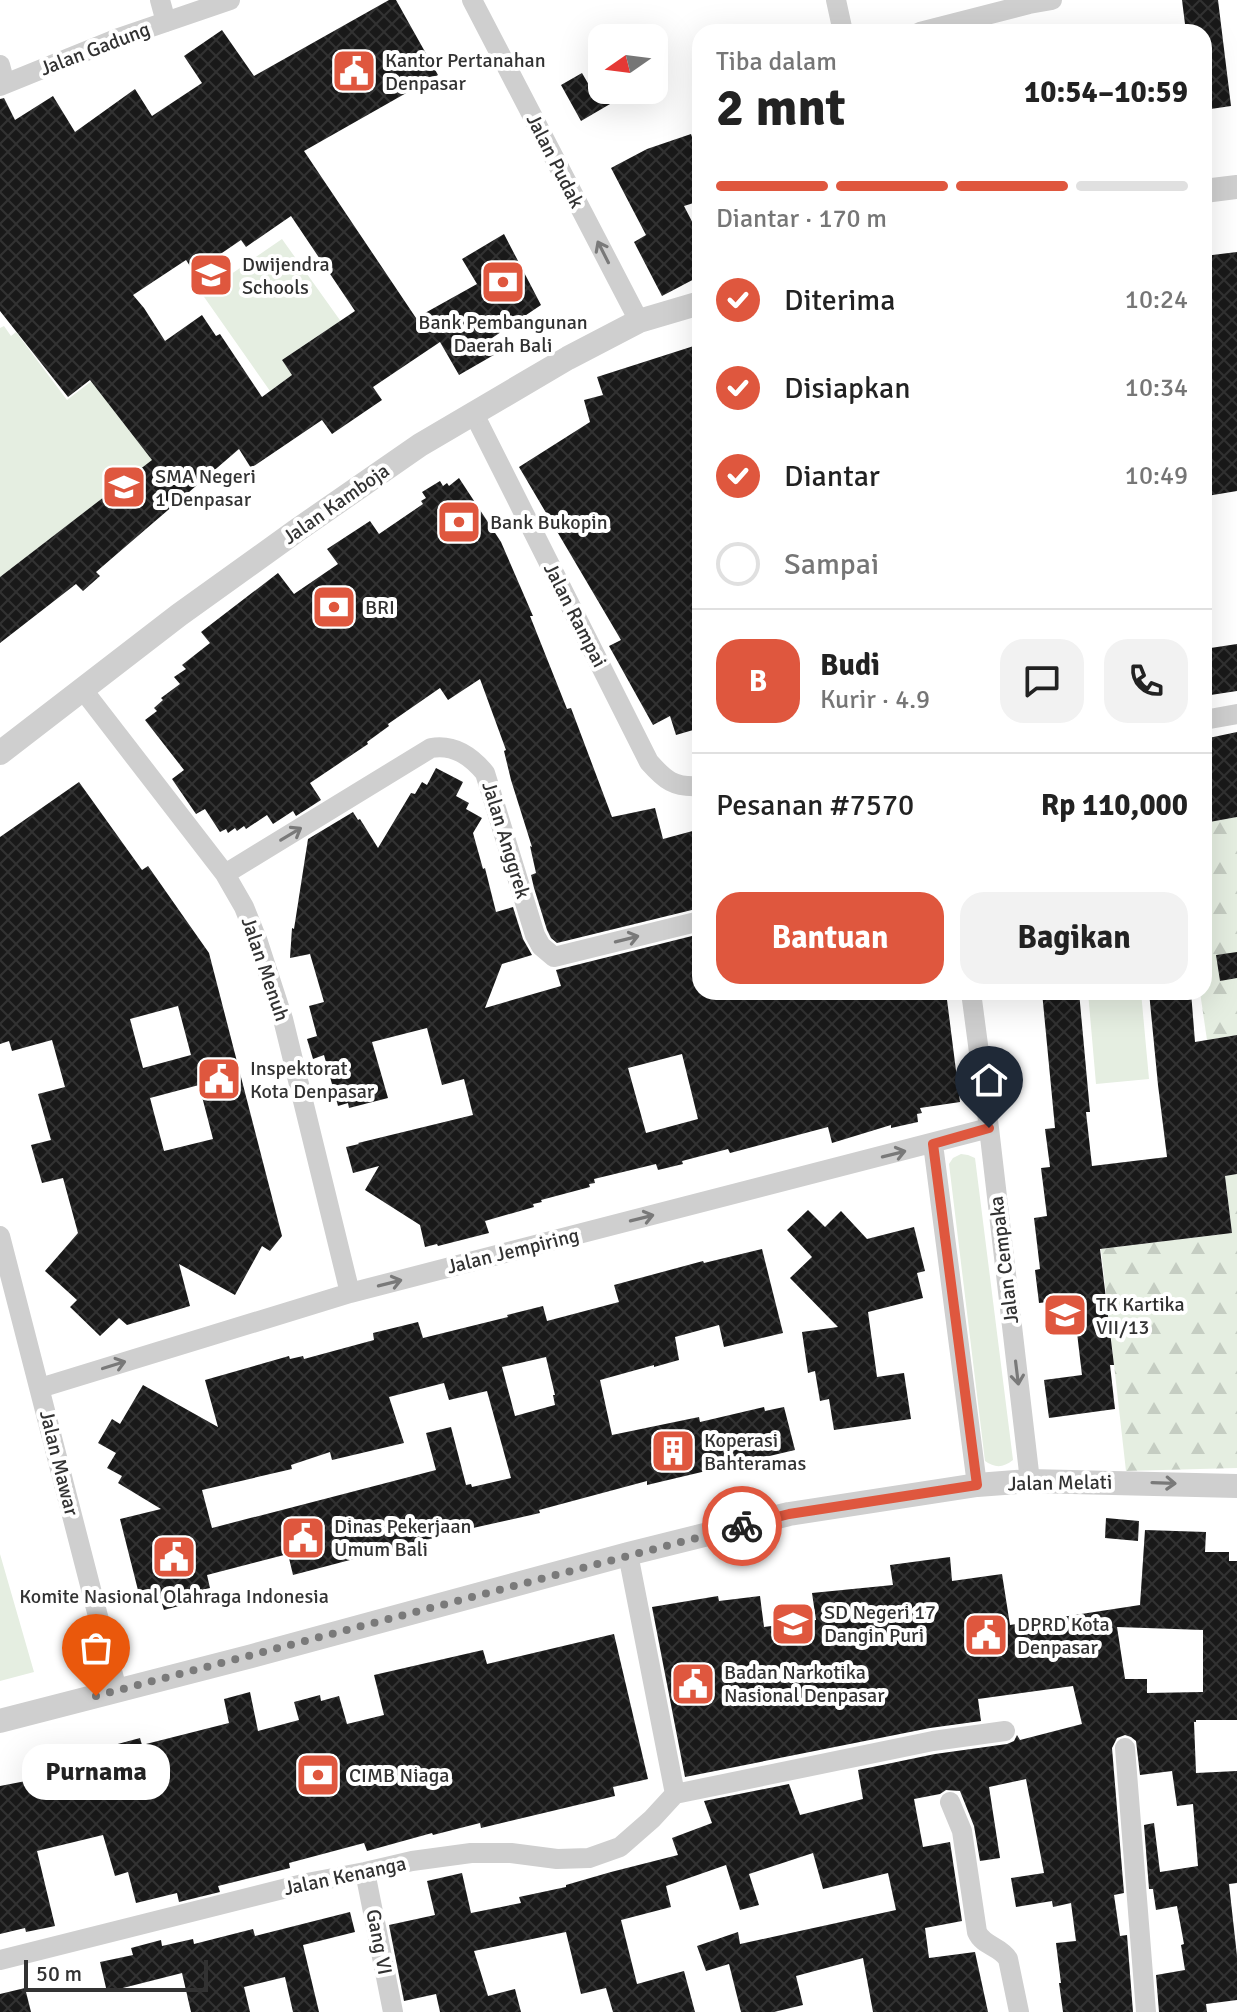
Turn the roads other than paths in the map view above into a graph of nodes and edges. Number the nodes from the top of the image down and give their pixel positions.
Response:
1 (160, 0) edge
2 (230, 0) edge
3 (472, 0) edge
4 (836, 0) edge
5 (1052, 0) edge
6 (166, 22) junction
7 (841, 24) edge
8 (951, 24) edge
9 (2, 78) edge
10 (1237, 187) edge
11 (1212, 190) edge
12 (692, 305) edge
13 (639, 321) junction
14 (474, 414) junction
15 (83, 690) junction
16 (1237, 714) edge
17 (1212, 719) edge
18 (0, 753) edge
19 (692, 786) edge
20 (225, 874) junction
21 (692, 923) edge
22 (972, 1000) edge
23 (989, 1128) junction
24 (933, 1144) junction
25 (0, 1236) edge
26 (350, 1293) junction
27 (40, 1388) junction
28 (1030, 1481) junction
29 (977, 1485) junction
30 (1237, 1486) edge
31 (628, 1554) junction
32 (117, 1690) junction
33 (0, 1721) edge
34 (1005, 1731) dead end
35 (1125, 1748) dead end
36 (675, 1794) junction
37 (950, 1802) dead end
38 (365, 1872) junction
39 (0, 1960) edge
40 (393, 2012) edge
41 (1019, 2012) edge
42 (1146, 2012) edge

1 - 6 street
2 - 6 street, Jalan Gadung
13 -> 3 street, Jalan Pudak
4 - 7 street
5 - 8 street
6 - 9 street, Jalan Gadung
10 - 11 street
12 - 13 street, Jalan Kamboja
13 - 14 street, Jalan Kamboja
14 - 15 street, Jalan Kamboja
14 - 19 street, Jalan Rampai
15 - 18 street, Jalan Kamboja
15 - 20 street, Jalan Menuh
16 - 17 street
20 -> 21 street, Jalan Anggrek
20 - 26 street, Jalan Menuh
22 - 23 street, Jalan Cempaka
23 - 24 street, Jalan Jempiring
23 -> 28 street, Jalan Cempaka
26 -> 24 street, Jalan Jempiring
24 - 29 street
25 - 27 street, Jalan Mawar
27 -> 26 street, Jalan Jempiring
27 - 32 street, Jalan Mawar
28 - 29 street, Jalan Melati
28 -> 30 street, Jalan Melati
29 - 31 street, Jalan Melati
31 - 32 street, Jalan Melati
31 - 36 street
32 - 33 street, Jalan Melati
34 - 36 street
35 - 42 street
36 - 38 street, Jalan Kenanga
37 - 41 street
38 - 39 street, Jalan Kenanga
38 - 40 street, Gang VI

